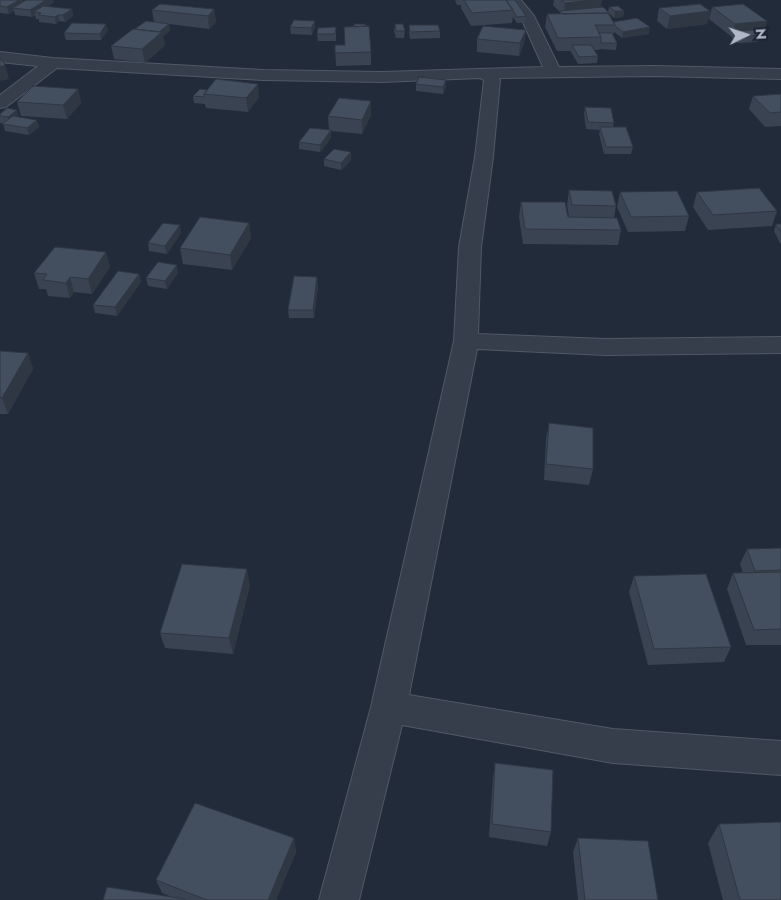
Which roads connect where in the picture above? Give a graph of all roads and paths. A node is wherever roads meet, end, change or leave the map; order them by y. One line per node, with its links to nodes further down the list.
1 (514, 0): 4 (street)
2 (0, 57): 3 (street)
3 (53, 64): 5 (street); 7 (street)
4 (552, 71): 5 (street); 6 (street)
5 (481, 73): 8 (street)
6 (781, 74)
7 (0, 103)
8 (466, 341): 9 (street); 10 (street)
9 (781, 345)
10 (389, 707): 11 (street); 12 (street)
11 (781, 758)
12 (339, 900)

